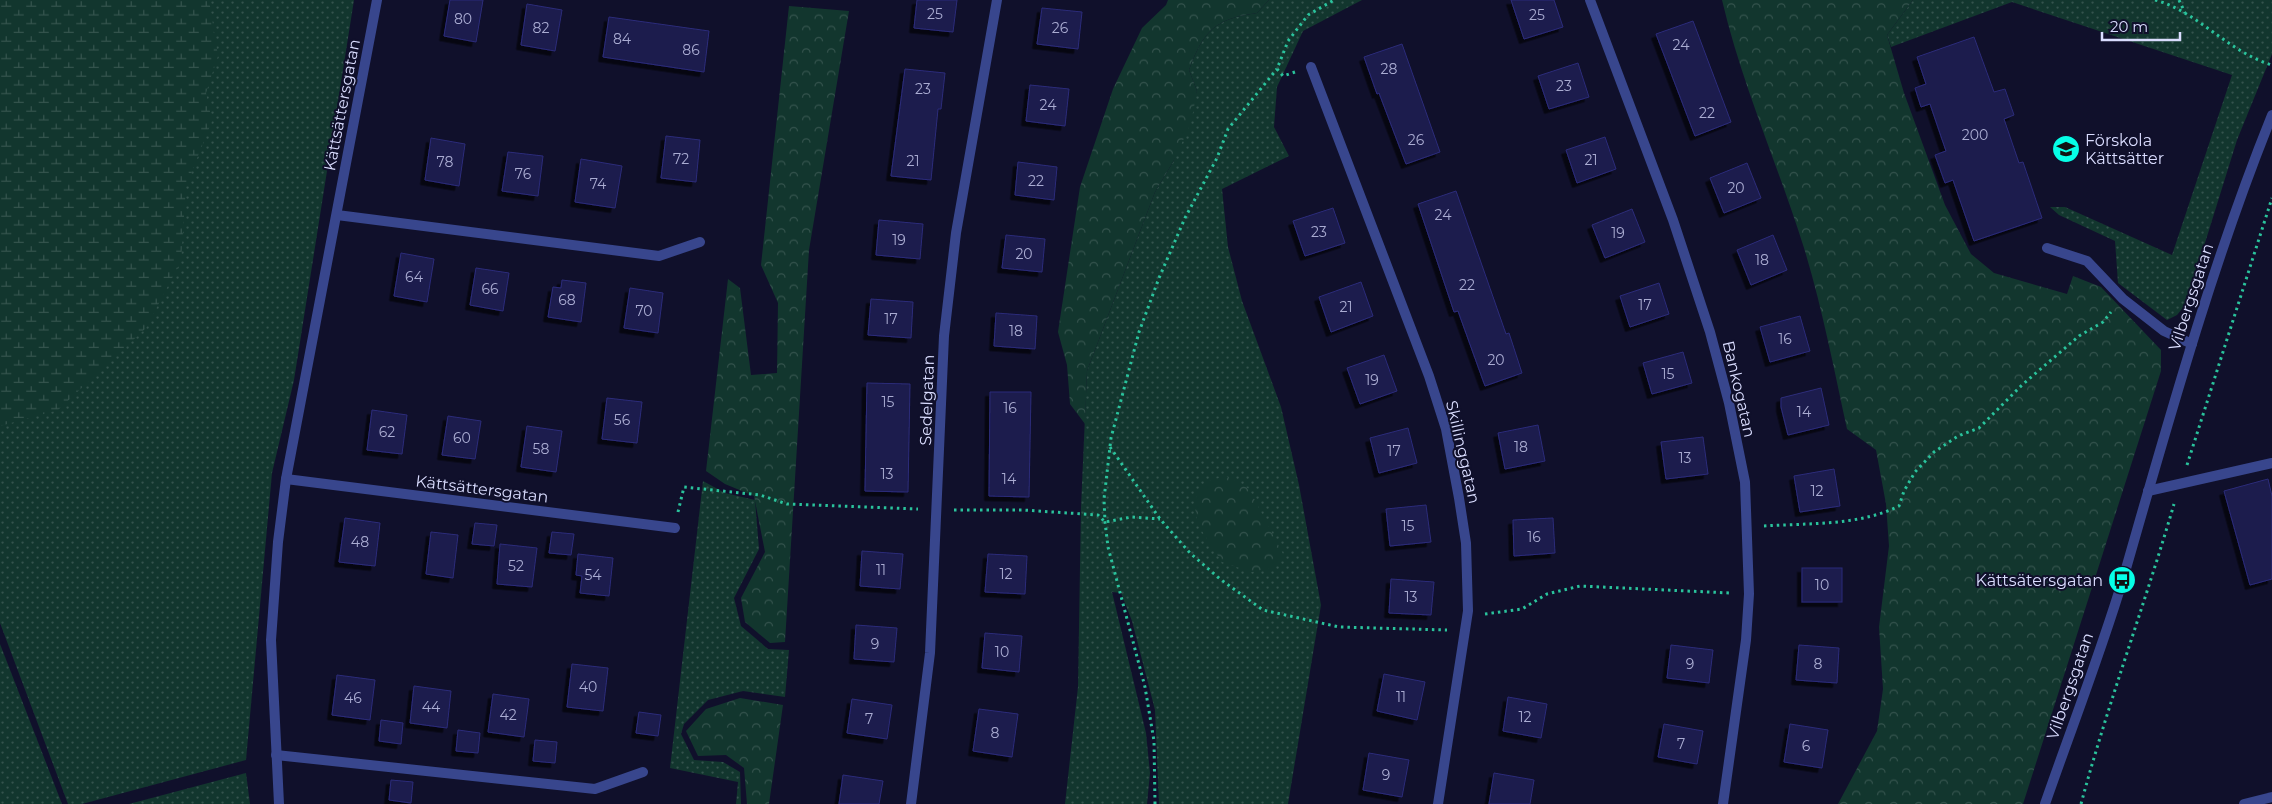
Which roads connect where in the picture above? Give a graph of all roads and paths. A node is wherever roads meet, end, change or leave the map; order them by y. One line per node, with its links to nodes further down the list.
1 (377, 0): 12 (street, Kättsättersgatan)
2 (998, 0): 21 (street, Sedelgatan)
3 (1334, 0): 10 (path)
4 (1590, 0): 25 (street, Bankogatan)
5 (2155, 0): 7 (path)
6 (2178, 0): 7 (path)
7 (2185, 14): 8 (path)
8 (2272, 65)
9 (1311, 67): 10 (path); 27 (street, Skillinggatan)
10 (1277, 69): 17 (path)
11 (2272, 115): 16 (street, Vilbergsgatan)
12 (337, 215): 13 (street); 19 (street, Kättsättersgatan)
13 (700, 242)
14 (2047, 248): 15 (street)
15 (2123, 299): 16 (street); 25 (path)
16 (2192, 344): 20 (street, Vilbergsgatan)
17 (1110, 447): 22 (path); 23 (path)
18 (2272, 463): 20 (street)
19 (286, 479): 24 (street, Kättsättersgatan); 29 (street, Kättsättersgatan)
20 (2148, 491): 37 (street, Vilbergsgatan)
21 (937, 510): 23 (path); 24 (path); 33 (street, Sedelgatan)
22 (1160, 519): 23 (path); 28 (path)
23 (1104, 522): 34 (path)
24 (675, 528)
25 (1748, 528): 26 (street, Bankogatan)
26 (1749, 594): 27 (path); 36 (street, Bankogatan)
27 (1468, 611): 35 (street, Skillinggatan)
28 (1426, 630)
29 (276, 755): 30 (street); 32 (street, Kättsättersgatan)
30 (643, 772)
31 (2272, 797): 38 (street)
32 (279, 804)
33 (911, 804)
34 (1155, 804)
35 (1438, 804)
36 (1723, 804)
37 (2046, 804)
38 (2244, 804)

